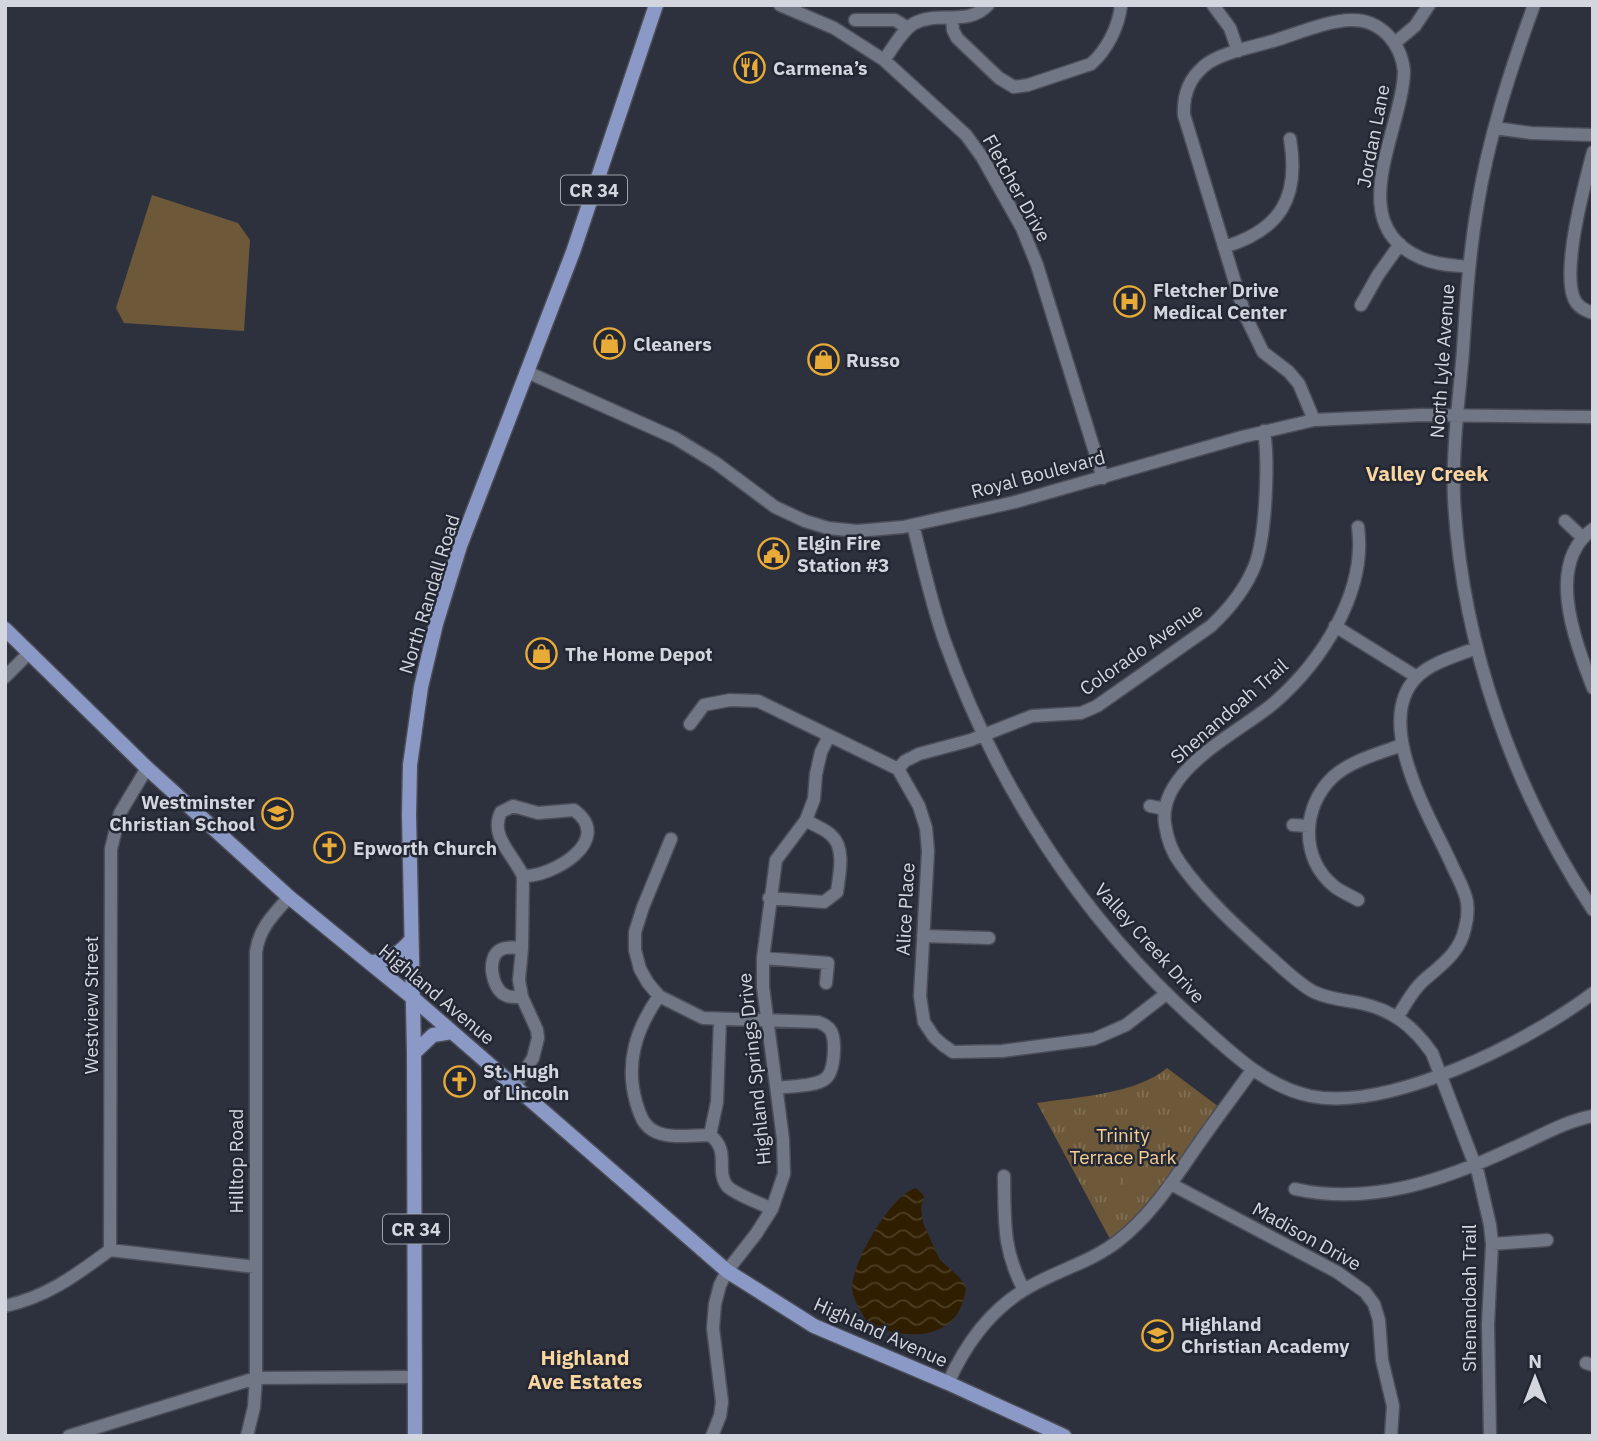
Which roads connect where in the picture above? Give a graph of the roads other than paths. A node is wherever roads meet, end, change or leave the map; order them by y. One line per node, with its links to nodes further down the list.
1 (656, 5): 23 (main road, North Randall Road / CR 34)
2 (780, 5): 13 (street, Fletcher Drive)
3 (988, 5): 8 (street)
4 (1121, 5): 8 (street)
5 (1213, 5): 12 (street)
6 (1429, 5): 11 (street)
7 (1534, 5): 14 (street, North Lyle Avenue)
8 (952, 18): 10 (street)
9 (855, 20): 10 (street)
10 (908, 28): 13 (street)
11 (1396, 42): 12 (street); 18 (street, Jordan Lane)
12 (1238, 51): 19 (street)
13 (884, 60): 28 (street, Fletcher Drive)
14 (1495, 128): 15 (street); 20 (street, North Lyle Avenue)
15 (1593, 135)
16 (1290, 139): 19 (street)
17 (1593, 152): 22 (street)
18 (1400, 244): 20 (street); 21 (street)
19 (1224, 247): 26 (street)
20 (1469, 267): 24 (street, North Lyle Avenue)
21 (1361, 305)
22 (1593, 313)
23 (527, 372): 30 (street, Royal Boulevard); 59 (main road, North Randall Road / CR 34)
24 (1456, 415): 25 (street, Royal Boulevard); 26 (street, Royal Boulevard); 35 (street, North Lyle Avenue)
25 (1593, 417)
26 (1314, 420): 27 (street, Royal Boulevard)
27 (1264, 431): 28 (street, Royal Boulevard); 41 (street, Colorado Avenue)
28 (1103, 478): 30 (street, Royal Boulevard)
29 (1566, 521): 32 (street)
30 (913, 525): 41 (street, Valley Creek Drive)
31 (1358, 527): 33 (street, Shenandoah Trail)
32 (1588, 533): 39 (street)
33 (1335, 626): 38 (street); 47 (street, Shenandoah Trail)
34 (5, 629): 36 (main road, Highland Avenue)
35 (1476, 648): 38 (street); 56 (street, North Lyle Avenue)
36 (30, 652): 37 (street); 44 (main road, Highland Avenue)
37 (5, 677)
38 (1417, 677): 43 (street)
39 (1593, 688)
40 (690, 724): 42 (street)
41 (984, 734): 45 (street, Colorado Avenue); 65 (street, Valley Creek Drive)
42 (829, 736): 45 (street); 48 (street, Highland Springs Drive)
43 (1402, 745): 50 (street); 69 (street)
44 (147, 768): 53 (main road, Highland Avenue); 87 (street, Westview Street)
45 (898, 769): 57 (street, Alice Place)
46 (1150, 806): 47 (street)
47 (1165, 809): 69 (street, Shenandoah Trail)
48 (806, 820): 54 (street, Highland Springs Drive); 54 (street)
49 (1293, 825): 50 (street)
50 (1308, 826): 55 (street)
51 (671, 839): 67 (street)
52 (523, 876): 52 (street); 60 (street)
53 (289, 897): 62 (main road, Highland Avenue); 88 (street, Hilltop Road)
54 (769, 898): 61 (street, Highland Springs Drive)
55 (1359, 900)
56 (1593, 910)
57 (923, 936): 58 (street); 65 (street, Alice Place)
58 (989, 938)
59 (411, 940): 62 (main road); 68 (main road, North Randall Road / CR 34)
60 (522, 948): 66 (street); 66 (street)
61 (763, 958): 63 (street); 71 (street, Highland Springs Drive)
62 (369, 962): 68 (main road, Highland Avenue)
63 (826, 983)
64 (1593, 993): 75 (street, Valley Creek Drive)
65 (1166, 994): 74 (street, Valley Creek Drive)
66 (522, 996): 76 (street)
67 (659, 996): 70 (street); 79 (street)
68 (413, 998): 72 (main road, Highland Avenue); 73 (main road, North Randall Road / CR 34)
69 (1398, 1016): 75 (street, Shenandoah Trail)
70 (720, 1020): 71 (street); 79 (street)
71 (768, 1021): 77 (street, Highland Springs Drive); 77 (street)
72 (453, 1032): 73 (main road); 76 (main road, Highland Avenue)
73 (414, 1054): 92 (main road, North Randall Road / CR 34)
74 (1252, 1070): 75 (street, Valley Creek Drive); 82 (street)
75 (1441, 1075): 80 (street, Shenandoah Trail)
76 (514, 1086): 89 (main road, Highland Avenue)
77 (777, 1088): 84 (street, Highland Springs Drive)
78 (1593, 1116): 80 (street)
79 (710, 1135): 84 (street)
80 (1475, 1165): 83 (street); 86 (street, Shenandoah Trail)
81 (1004, 1176): 90 (street)
82 (1171, 1184): 90 (street); 100 (street, Madison Drive)
83 (1295, 1189)
84 (772, 1209): 89 (street, Highland Springs Drive)
85 (1547, 1240): 86 (street)
86 (1492, 1244): 101 (street, Shenandoah Trail)
87 (110, 1250): 88 (street); 91 (street)
88 (255, 1267): 93 (street, Hilltop Road)
89 (727, 1271): 94 (main road, Highland Avenue); 98 (street, Highland Springs Drive)
90 (1024, 1290): 94 (street)
91 (5, 1306)
92 (415, 1377): 93 (street); 95 (main road, North Randall Road / CR 34)
93 (256, 1378): 96 (street); 97 (street, Hilltop Road)
94 (948, 1383): 99 (main road, Highland Avenue)
95 (420, 1435)
96 (69, 1436)
97 (247, 1436)
98 (712, 1436)
99 (1064, 1436)
100 (1391, 1436)
101 (1490, 1436)

